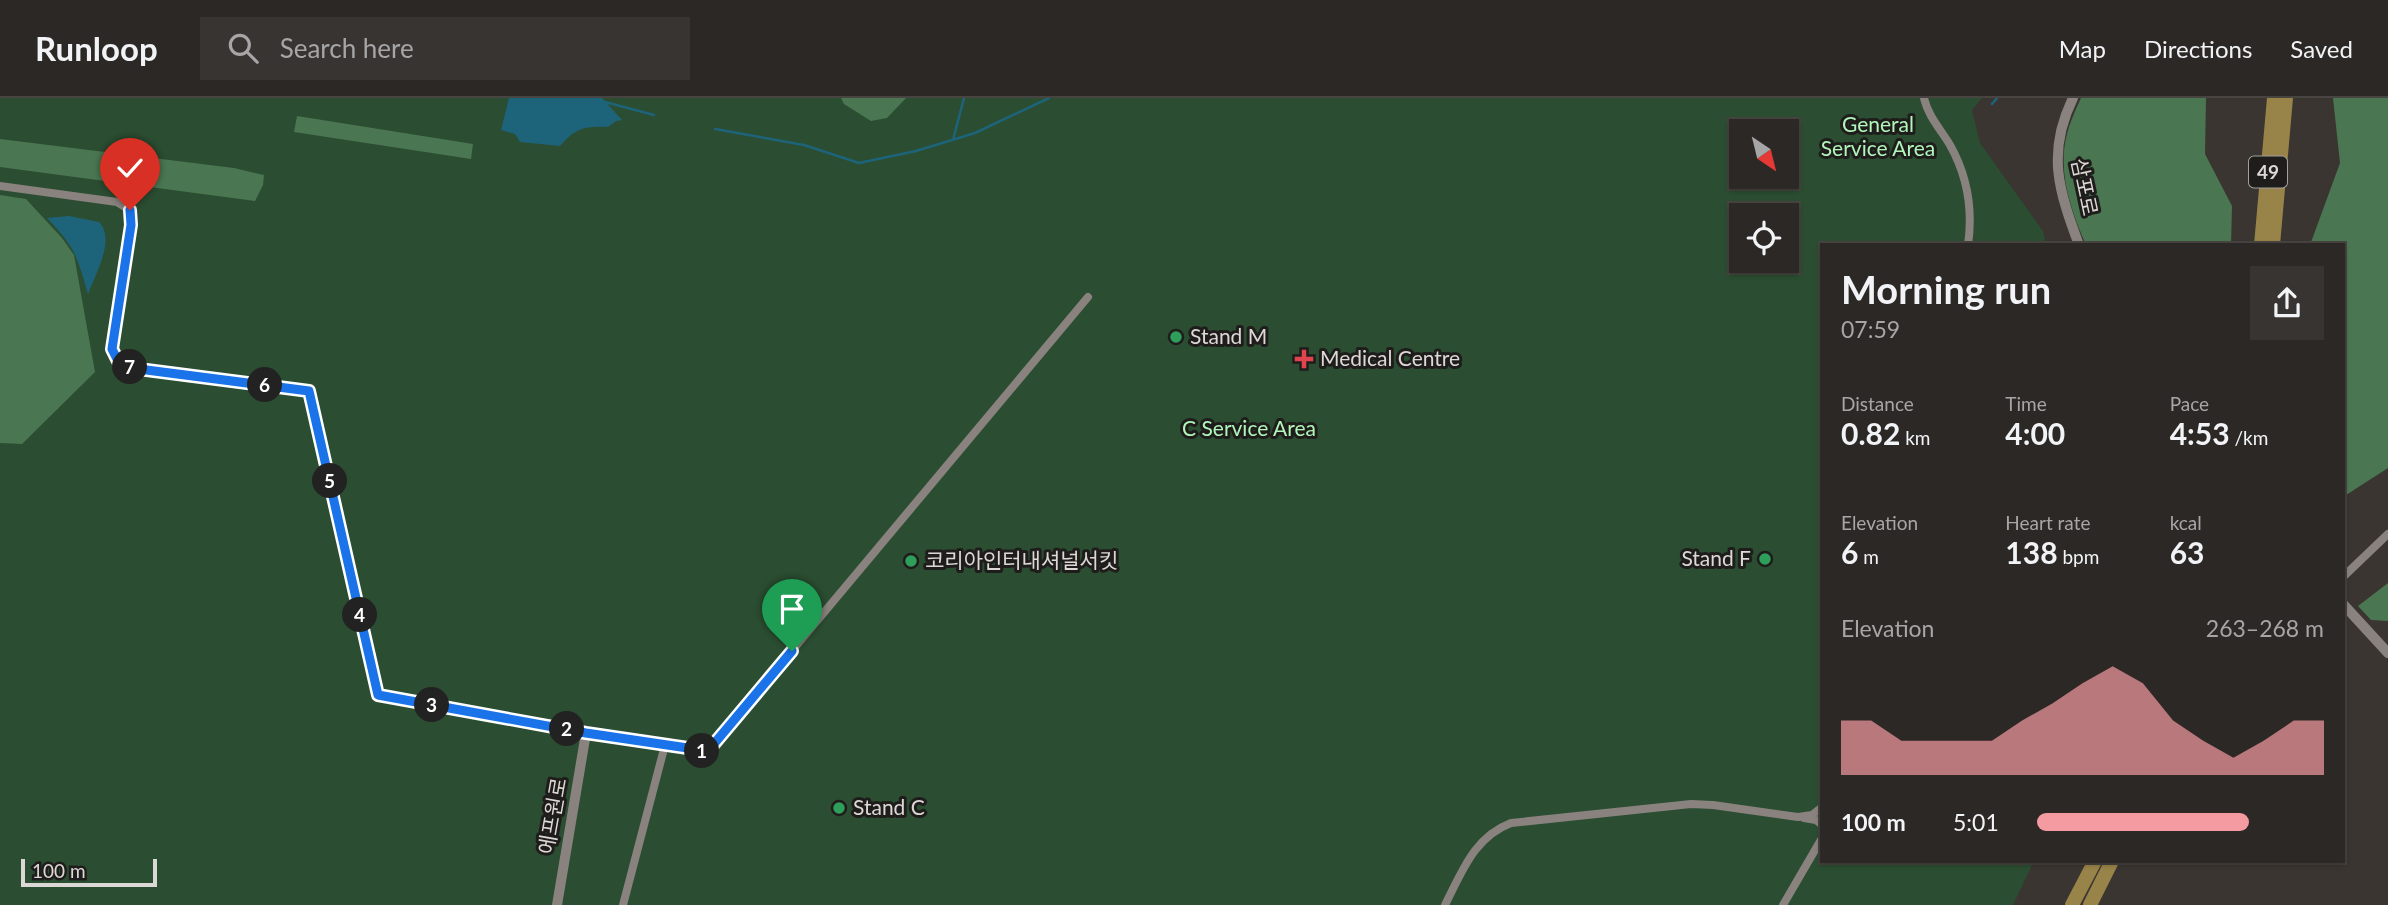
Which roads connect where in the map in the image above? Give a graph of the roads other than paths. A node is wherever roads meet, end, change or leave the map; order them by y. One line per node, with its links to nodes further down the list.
1 (1924, 98): 6 (street)
2 (2073, 98): 7 (street, 삼포로)
3 (2274, 98): 8 (highway, 49)
4 (2286, 98): 9 (highway, 49)
5 (0, 186): 15 (street)
6 (1968, 243)
7 (2078, 243)
8 (2261, 243)
9 (2273, 243)
10 (1088, 297): 16 (street)
11 (2388, 534): 12 (street)
12 (2345, 575)
13 (2345, 606): 14 (street)
14 (2388, 653)
15 (586, 733): 16 (street); 23 (street, 에프원로)
16 (665, 745): 24 (street)
17 (1820, 809): 18 (street)
18 (1798, 817): 19 (street); 25 (street)
19 (1820, 823)
20 (1820, 841): 26 (street)
21 (2094, 863): 27 (highway)
22 (2111, 863): 28 (highway)
23 (557, 905)
24 (623, 905)
25 (1445, 905)
26 (1783, 905)
27 (2072, 905)
28 (2090, 905)

